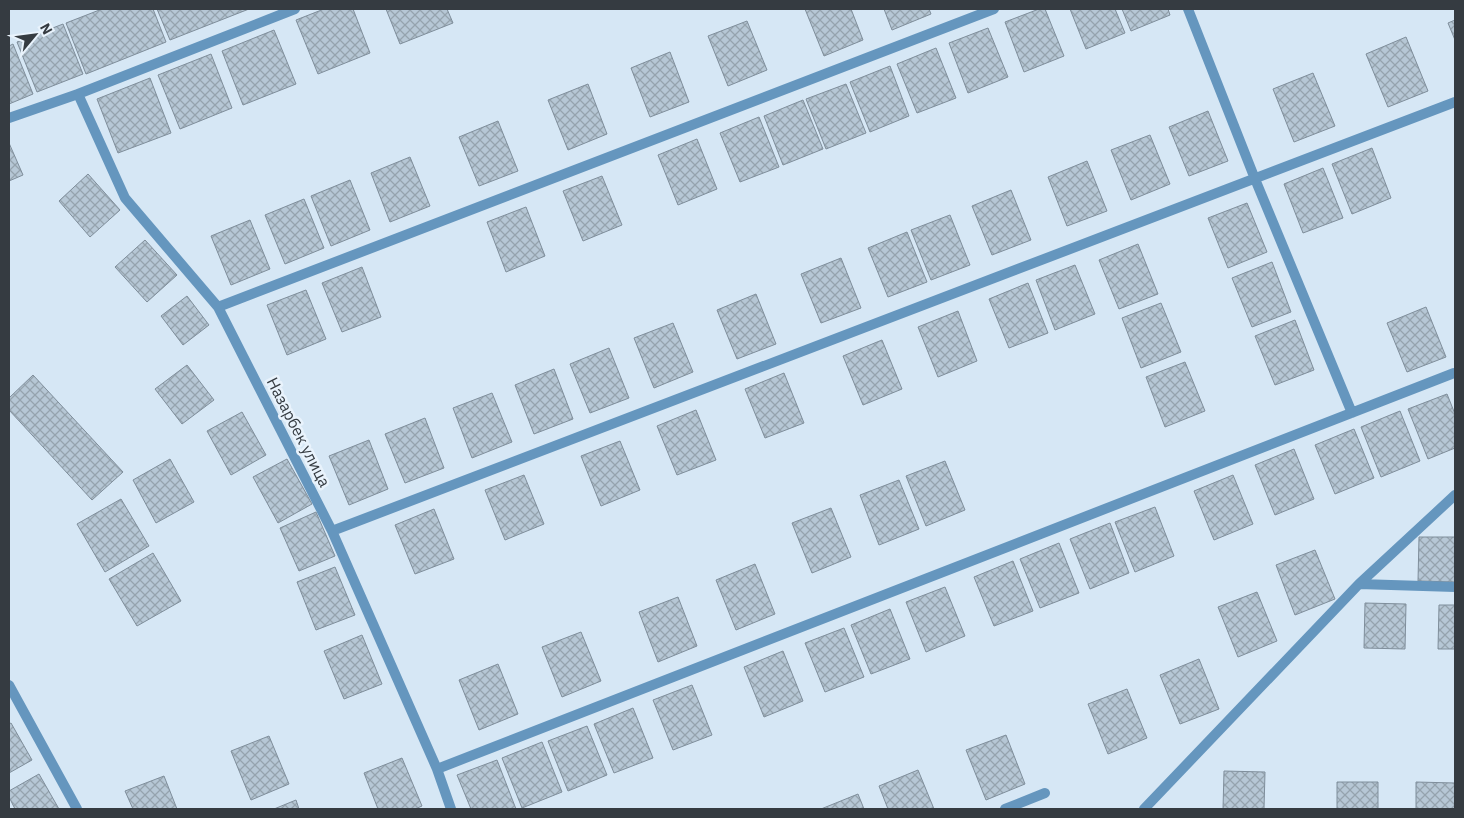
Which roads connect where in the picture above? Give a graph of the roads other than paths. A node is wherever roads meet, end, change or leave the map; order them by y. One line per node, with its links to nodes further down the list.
1 (295, 9): 4 (street)
2 (994, 9): 8 (street)
3 (1188, 9): 7 (street)
4 (78, 94): 6 (street); 8 (street, Назарбек улица)
5 (1455, 102): 7 (street)
6 (9, 118)
7 (1255, 179): 10 (street); 12 (street)
8 (218, 307): 12 (street, Назарбек улица)
9 (1454, 374): 10 (street)
10 (1352, 413): 16 (street)
11 (1455, 495): 13 (street)
12 (332, 531): 16 (street, Назарбек улица)
13 (1359, 584): 14 (street); 21 (street)
14 (1455, 587)
15 (9, 685): 18 (street)
16 (437, 769): 19 (street, Назарбек улица)
17 (1045, 793): 20 (street)
18 (77, 809)
19 (451, 809)
20 (1005, 809)
21 (1144, 809)

